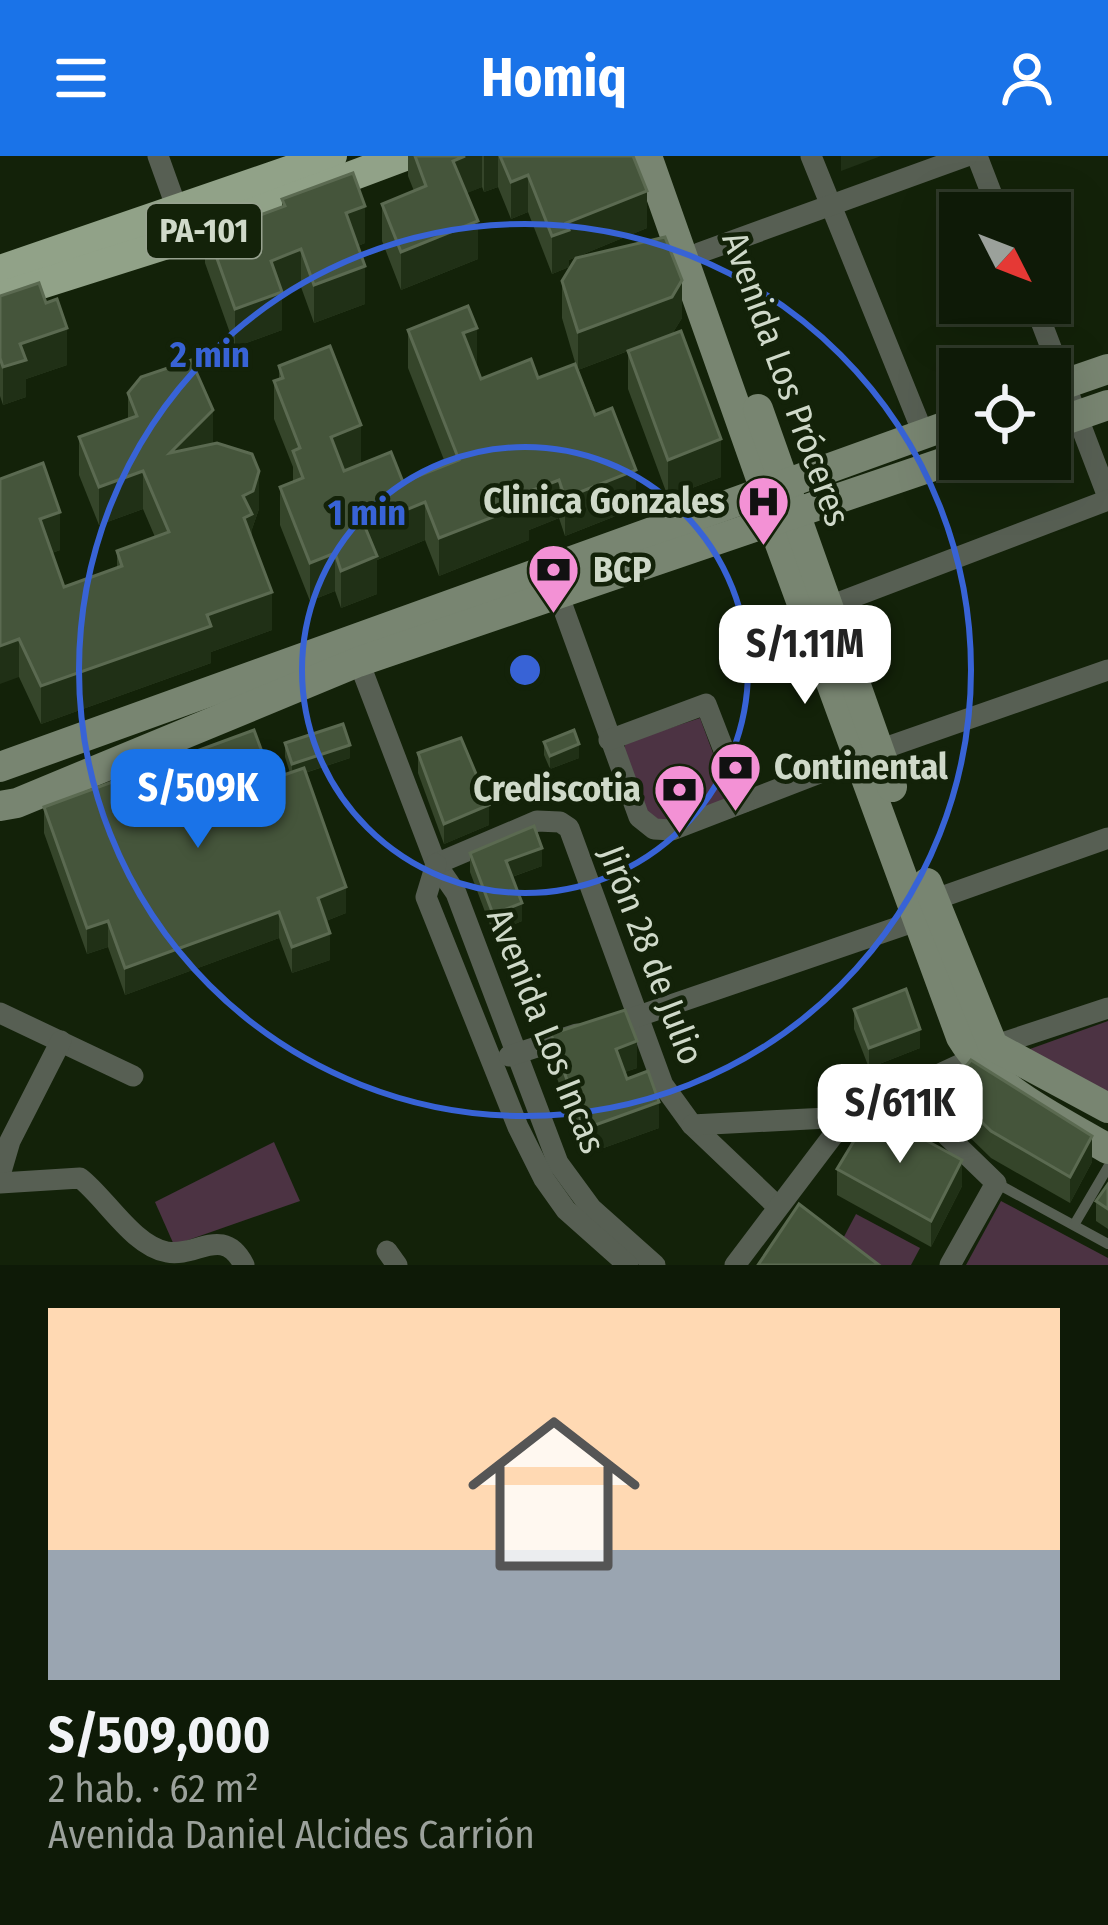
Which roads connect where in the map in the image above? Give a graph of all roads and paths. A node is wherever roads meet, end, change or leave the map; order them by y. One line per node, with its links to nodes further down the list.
1 (158, 156): 11 (street)
2 (332, 156): 11 (main road, PA-101)
3 (647, 156): 24 (street, Avenida Los Próceres)
4 (665, 156): 13 (street, Avenida Los Próceres)
5 (811, 156): 10 (street)
6 (967, 156): 10 (street)
7 (976, 156): 9 (street)
8 (398, 157): 12 (main road, PA-101)
9 (991, 192)
10 (829, 206): 13 (street); 22 (street)
11 (177, 207): 12 (street); 14 (main road, PA-101)
12 (186, 238): 15 (main road, PA-101)
13 (699, 253): 24 (street, Avenida Los Próceres)
14 (0, 269)
15 (0, 297)
16 (1108, 369): 17 (street)
17 (1071, 382)
18 (1108, 405): 19 (street)
19 (1071, 418)
20 (939, 428): 22 (street)
21 (1071, 432): 25 (street)
22 (923, 434): 24 (street)
23 (939, 464): 26 (street)
24 (775, 486): 26 (street, Avenida Los Próceres); 27 (street)
25 (1108, 498): 29 (street)
26 (783, 518): 27 (street); 29 (street, Avenida Los Próceres); 34 (street, Avenida Los Próceres)
27 (642, 549): 28 (street); 30 (street)
28 (557, 591): 30 (street); 33 (street)
29 (827, 607): 34 (street, Avenida Los Próceres)
30 (445, 618): 31 (street)
31 (354, 650): 35 (street); 37 (street); 39 (street, Avenida Los Incas)
32 (1108, 670): 34 (street)
33 (609, 740): 36 (street); 36 (street)
34 (869, 754): 36 (street); 40 (street, Avenida Los Próceres)
35 (0, 767)
36 (744, 802)
37 (0, 806)
38 (1108, 838): 40 (street)
39 (436, 864): 43 (street, Jirón 28 de Julio); 45 (street, Avenida Los Incas); 47 (street, Avenida Los Incas)
40 (926, 910): 43 (street); 46 (street, Avenida Los Próceres)
41 (1108, 1008): 46 (street)
42 (0, 1013): 44 (street)
43 (639, 1016): 45 (street); 52 (street, Jirón 28 de Julio)
44 (61, 1041): 48 (street); 55 (street)
45 (518, 1052): 47 (street); 59 (street, Avenida Los Incas)
46 (984, 1052): 49 (street); 50 (street); 53 (street, Avenida Los Próceres)
47 (492, 1064): 59 (street, Avenida Los Incas)
48 (133, 1076)
49 (904, 1094): 51 (street); 56 (street)
50 (1108, 1108)
51 (847, 1118): 52 (street); 57 (street)
52 (692, 1125): 57 (street, Jirón 28 de Julio)
53 (1108, 1149)
54 (1108, 1167): 58 (lane)
55 (0, 1179): 61 (street)
56 (995, 1183): 58 (lane); 65 (street)
57 (777, 1205): 64 (street)
58 (1074, 1226): 60 (lane)
59 (613, 1240): 62 (street, Avenida Los Incas); 63 (street, Avenida Los Incas)
60 (1108, 1244)
61 (244, 1265)
62 (628, 1265)
63 (655, 1265)
64 (735, 1265)
65 (950, 1265)

